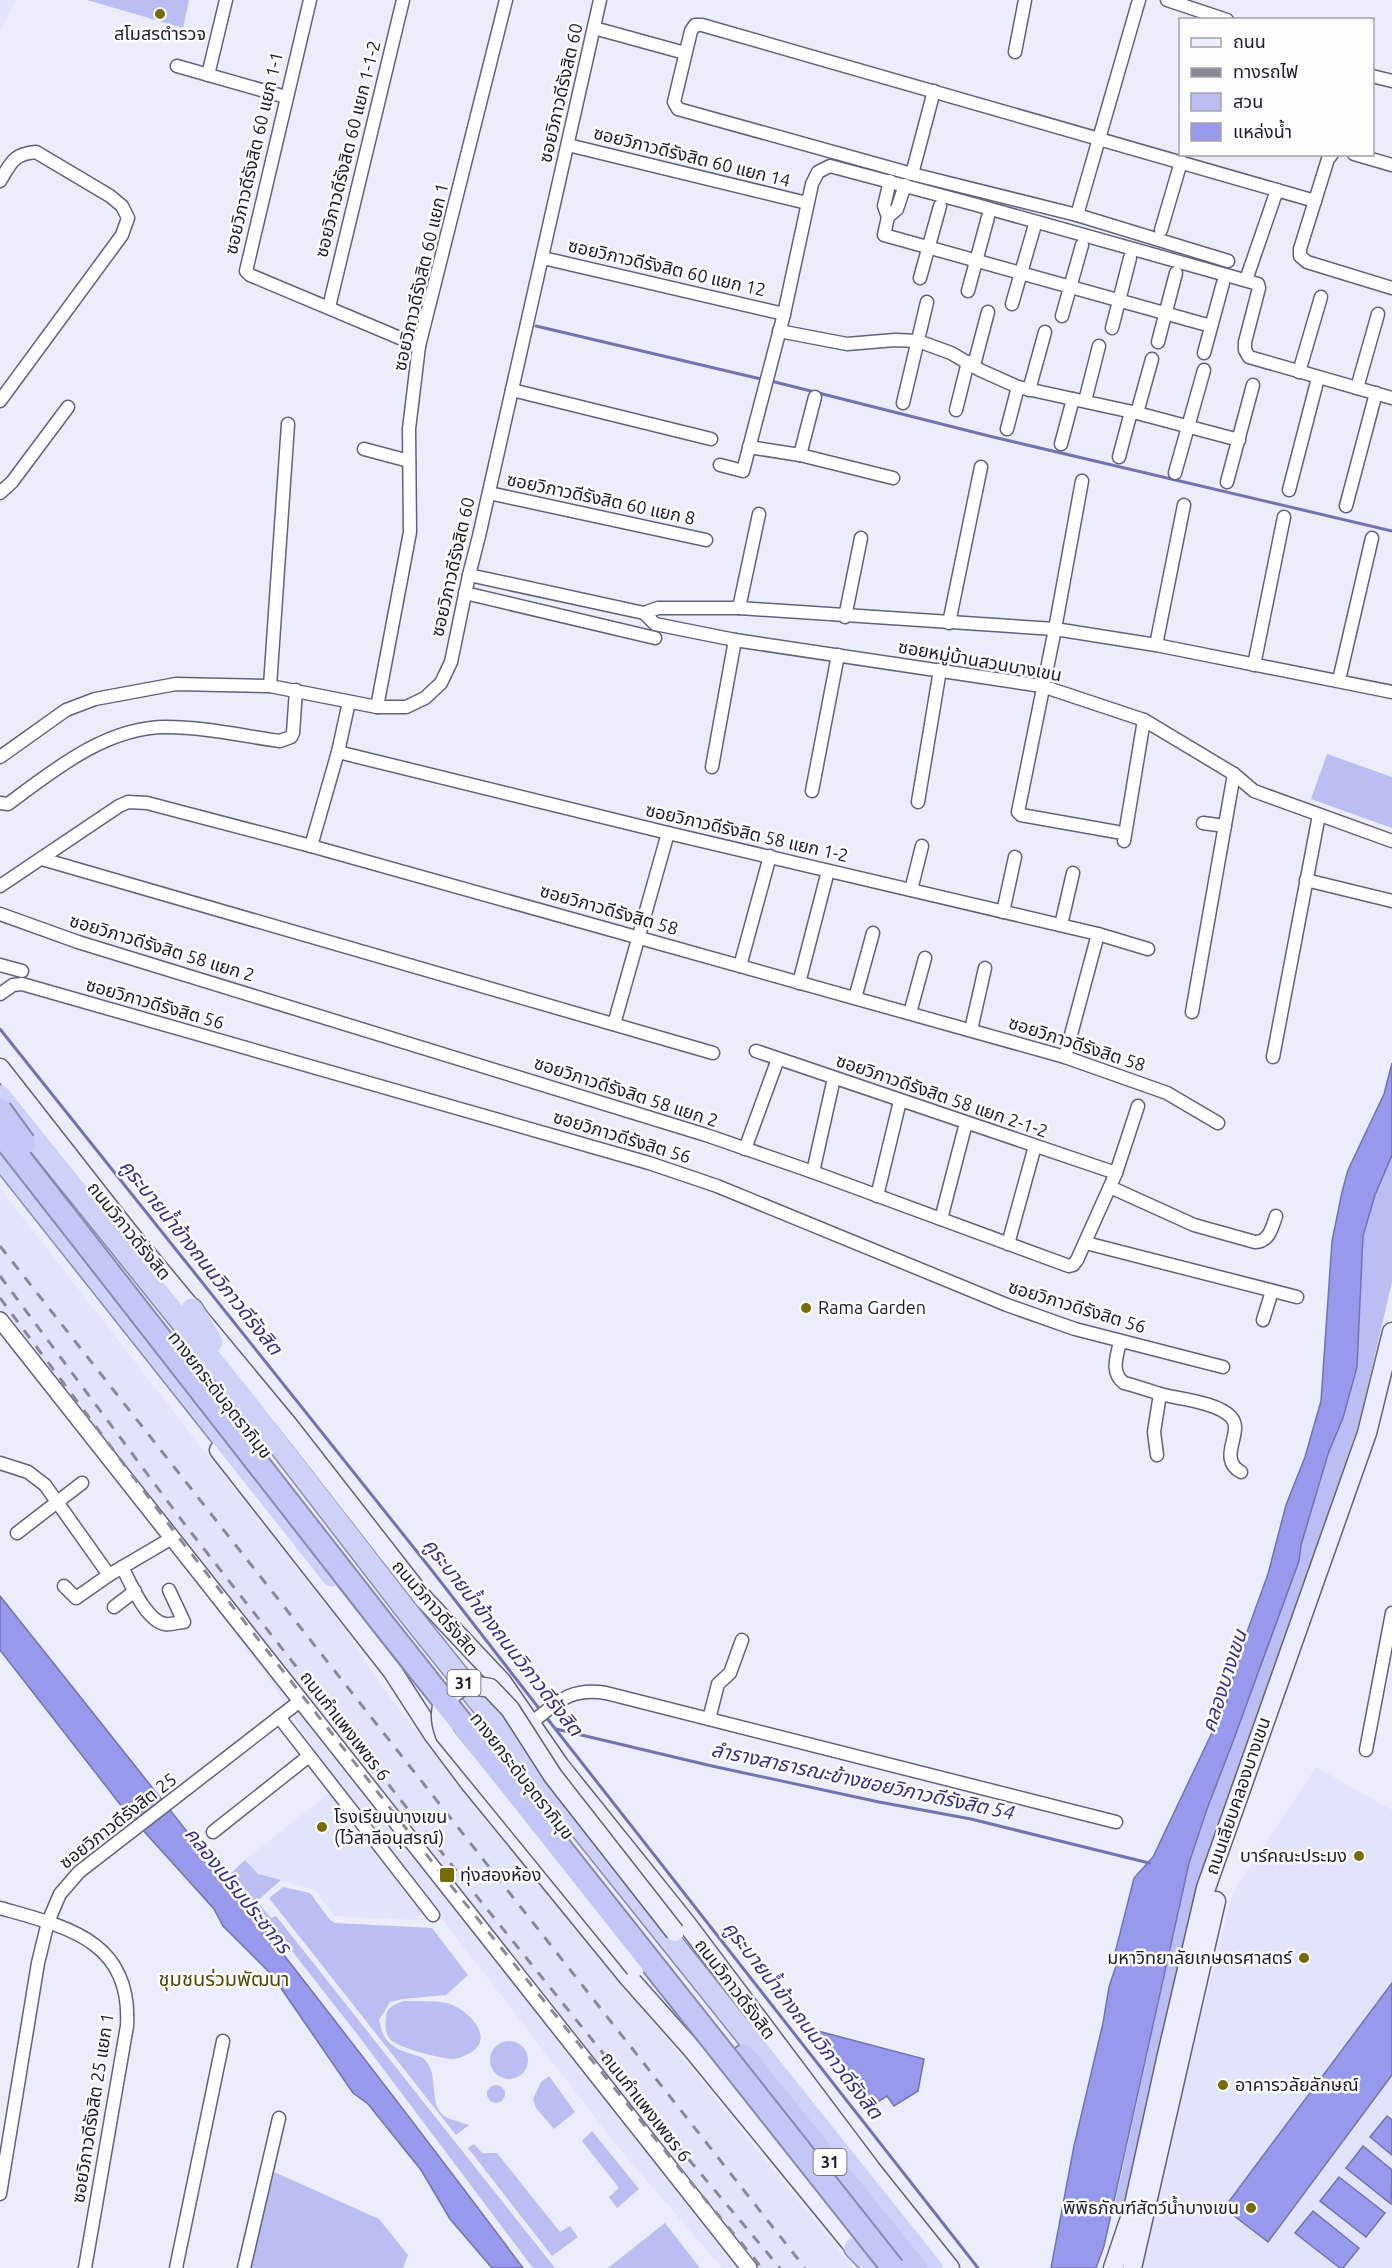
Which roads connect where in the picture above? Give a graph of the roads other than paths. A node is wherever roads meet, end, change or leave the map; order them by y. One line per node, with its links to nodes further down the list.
1 (226, 0): 14 (street)
2 (310, 0): 18 (street, ซอยวิภาวดีรังสิต 60 แยก 1-1)
3 (403, 0): 56 (street, ซอยวิภาวดีรังสิต 60 แยก 1-1-2)
4 (506, 0): 68 (street, ซอยวิภาวดีรังสิต 60 แยก 1)
5 (600, 0): 10 (street, ซอยวิภาวดีรังสิต 60)
6 (1025, 0): 11 (street)
7 (1139, 0): 19 (street)
8 (1167, 0): 9 (street)
9 (1221, 18)
10 (594, 28): 12 (street); 20 (street, ซอยวิภาวดีรังสิต 60)
11 (1015, 52)
12 (685, 53): 17 (street); 25 (street)
13 (177, 66): 14 (street)
14 (208, 75): 18 (street)
15 (1374, 76): 16 (street)
16 (1392, 81)
17 (934, 91): 19 (street); 25 (street)
18 (285, 97): 56 (street, ซอยวิภาวดีรังสิต 60 แยก 1-1)
19 (1098, 138): 23 (street); 33 (street)
20 (568, 145): 31 (street, ซอยวิภาวดีรังสิต 60 แยก 14); 40 (street, ซอยวิภาวดีรังสิต 60)
21 (1330, 156): 30 (street)
22 (1361, 156): 24 (street)
23 (1187, 160): 29 (street); 37 (street)
24 (1392, 165)
25 (912, 174): 33 (street)
26 (0, 181): 84 (street)
27 (890, 181): 28 (street); 31 (street); 35 (street)
28 (905, 185): 35 (street); 47 (street)
29 (1277, 190): 30 (street); 47 (street)
30 (1315, 201): 50 (street)
31 (807, 203): 58 (street)
32 (940, 206): 39 (street)
33 (1077, 215): 43 (street)
34 (988, 217): 42 (street)
35 (888, 218): 39 (street)
36 (1034, 228): 44 (street)
37 (1161, 230)
38 (1082, 245): 49 (street)
39 (928, 247): 42 (street); 46 (street)
40 (543, 258): 58 (street, ซอยวิภาวดีรังสิต 60 แยก 12); 79 (street, ซอยวิภาวดีรังสิต 60)
41 (1130, 258): 53 (street)
42 (977, 260): 44 (street); 51 (street)
43 (1228, 261)
44 (1021, 273): 49 (street); 55 (street)
45 (1176, 273): 59 (street)
46 (920, 278)
47 (1246, 280): 74 (street)
48 (1223, 283): 62 (street)
49 (1070, 287): 53 (street); 61 (street)
50 (1392, 288)
51 (968, 291)
52 (1321, 297): 74 (street)
53 (1119, 301): 59 (street); 63 (street)
54 (927, 302): 66 (street)
55 (1012, 304)
56 (329, 307): 68 (street, ซอยวิภาวดีรังสิต 60 แยก 1-1)
57 (988, 312): 72 (street)
58 (784, 314): 64 (street)
59 (1166, 314): 62 (street); 67 (street)
60 (1378, 314): 78 (street)
61 (1062, 316)
62 (1211, 326): 70 (street)
63 (1112, 328)
64 (779, 331): 66 (street); 95 (street)
65 (1045, 332): 77 (street)
66 (918, 341): 72 (street); 85 (street)
67 (1158, 342)
68 (419, 346): 99 (street, ซอยวิภาวดีรังสิต 60 แยก 1)
69 (1100, 346): 83 (street)
70 (1204, 353)
71 (1152, 358): 88 (street)
72 (971, 364): 77 (street); 87 (street)
73 (1204, 370): 90 (street)
74 (1299, 372): 75 (street)
75 (1318, 378): 78 (street); 106 (street)
76 (1253, 385): 93 (street)
77 (1023, 388): 83 (street); 91 (street)
78 (1357, 388): 80 (street)
79 (512, 390): 92 (street); 108 (street, ซอยวิภาวดีรังสิต 60)
80 (1376, 393): 82 (street); 110 (street)
81 (815, 397): 97 (street)
82 (1392, 398)
83 (1079, 400): 88 (street); 94 (street)
84 (0, 401)
85 (903, 404)
86 (68, 407): 107 (street)
87 (956, 410)
88 (1134, 413): 90 (street); 98 (street)
89 (288, 424): 130 (street)
90 (1187, 427): 93 (street); 102 (street)
91 (1007, 429)
92 (711, 439)
93 (1239, 440): 105 (street)
94 (1061, 444)
95 (749, 447): 97 (street); 100 (street)
96 (364, 449): 99 (street)
97 (800, 455): 103 (street)
98 (1119, 457)
99 (409, 461): 135 (street, ซอยวิภาวดีรังสิต 60 แยก 1)
100 (720, 465)
101 (981, 467): 121 (street)
102 (1175, 473)
103 (893, 478)
104 (1082, 482): 122 (street)
105 (1227, 482)
106 (1289, 490)
107 (0, 493)
108 (489, 493): 115 (street, ซอยวิภาวดีรังสิต 60 แยก 8); 116 (street, ซอยวิภาวดีรังสิต 60)
109 (1184, 505): 125 (street)
110 (1346, 506)
111 (759, 514): 118 (street)
112 (1284, 517): 127 (street)
113 (861, 538): 120 (street)
114 (1372, 538): 129 (street)
115 (706, 540)
116 (468, 575): 117 (street, ซอยวิภาวดีรังสิต 60); 119 (street, ซอยหมู่บ้านสวนบางเขน)
117 (465, 593): 123 (street); 135 (street, ซอยวิภาวดีรังสิต 60)
118 (739, 608): 119 (street, ซอยหมู่บ้านสวนบางเขน); 120 (street, ซอยหมู่บ้านสวนบางเขน)
119 (644, 613): 124 (street, ซอยหมู่บ้านสวนบางเขน)
120 (845, 617): 121 (street, ซอยหมู่บ้านสวนบางเขน)
121 (949, 623): 122 (street, ซอยหมู่บ้านสวนบางเขน)
122 (1055, 629): 125 (street, ซอยหมู่บ้านสวนบางเขน); 131 (street)
123 (655, 638)
124 (735, 640): 126 (street, ซอยหมู่บ้านสวนบางเขน); 139 (street)
125 (1156, 645): 127 (street, ซอยหมู่บ้านสวนบางเขน)
126 (838, 655): 128 (street, ซอยหมู่บ้านสวนบางเขน); 141 (street)
127 (1254, 664): 129 (street, ซอยหมู่บ้านสวนบางเขน)
128 (940, 670): 131 (street, ซอยหมู่บ้านสวนบางเขน); 142 (street)
129 (1339, 680): 133 (street, ซอยหมู่บ้านสวนบางเขน)
130 (270, 686): 132 (street, ซอยวิภาวดีรังสิต 60); 138 (street, ซอยวิภาวดีรังสิต 60)
131 (1042, 686): 136 (street, ซอยหมู่บ้านสวนบางเขน); 136 (street)
132 (296, 690): 134 (street, ซอยวิภาวดีรังสิต 60); 143 (street)
133 (1392, 692)
134 (349, 702): 135 (street, ซอยวิภาวดีรังสิต 60); 137 (street)
135 (376, 707)
136 (1144, 720): 140 (street, ซอยหมู่บ้านสวนบางเขน)
137 (338, 752): 147 (street, ซอยวิภาวดีรังสิต 58 แยก 1-2); 149 (street)
138 (0, 757)
139 (712, 767)
140 (1234, 774): 144 (street, ซอยหมู่บ้านสวนบางเขน); 146 (street)
141 (812, 792)
142 (918, 802)
143 (0, 803)
144 (1319, 815): 148 (street, ซอยหมู่บ้านสวนบางเขน); 156 (street)
145 (1203, 823): 146 (street)
146 (1225, 826): 175 (street)
147 (668, 833): 151 (street, ซอยวิภาวดีรังสิต 58 แยก 1-2); 165 (street)
148 (1392, 841)
149 (311, 846): 153 (street, ซอยวิภาวดีรังสิต 58); 165 (street, ซอยวิภาวดีรังสิต 58)
150 (922, 846): 158 (street)
151 (770, 856): 154 (street, ซอยวิภาวดีรังสิต 58 แยก 1-2); 169 (street)
152 (1015, 857): 160 (street)
153 (42, 859): 157 (street, ซอยวิภาวดีรังสิต 58); 177 (street)
154 (828, 871): 158 (street, ซอยวิภาวดีรังสิต 58 แยก 1-2); 172 (street)
155 (1073, 873): 162 (street)
156 (1306, 880): 159 (street); 182 (street)
157 (0, 886)
158 (911, 890): 160 (street, ซอยวิภาวดีรังสิต 58 แยก 1-2)
159 (1392, 901)
160 (1003, 912): 162 (street, ซอยวิภาวดีรังสิต 58 แยก 1-2)
161 (0, 914): 194 (street, ซอยวิภาวดีรังสิต 58 แยก 2)
162 (1061, 925): 164 (street, ซอยวิภาวดีรังสิต 58 แยก 1-2)
163 (873, 933): 174 (street)
164 (1098, 934): 166 (street, ซอยวิภาวดีรังสิต 58 แยก 1-2); 181 (street)
165 (638, 937): 169 (street, ซอยวิภาวดีรังสิต 58); 177 (street)
166 (1148, 949)
167 (926, 958): 176 (street)
168 (0, 965): 171 (street)
169 (740, 966): 172 (street, ซอยวิภาวดีรังสิต 58)
170 (986, 968): 178 (street)
171 (22, 971)
172 (799, 983): 174 (street, ซอยวิภาวดีรังสิต 58)
173 (0, 994): 211 (street, ซอยวิภาวดีรังสิต 56)
174 (855, 998): 176 (street, ซอยวิภาวดีรังสิต 58)
175 (1192, 1012)
176 (909, 1013): 178 (street, ซอยวิภาวดีรังสิต 58)
177 (614, 1024): 180 (street)
178 (971, 1030): 181 (street, ซอยวิภาวดีรังสิต 58)
179 (756, 1051): 183 (street, ซอยวิภาวดีรังสิต 58 แยก 2-1-2)
180 (713, 1053)
181 (1065, 1057): 191 (street, ซอยวิภาวดีรังสิต 58)
182 (1274, 1057)
183 (778, 1059): 185 (street, ซอยวิภาวดีรังสิต 58 แยก 2-1-2); 194 (street)
184 (0, 1068): 207 (main road, ถนนวิภาวดีรังสิต / 31)
185 (834, 1078): 187 (street, ซอยวิภาวดีรังสิต 58 แยก 2-1-2); 196 (street)
186 (0, 1096): 216 (highway, ถนนวิภาวดีรังสิต / 31)
187 (900, 1101): 190 (street, ซอยวิภาวดีรังสิต 58 แยก 2-1-2); 200 (street)
188 (1138, 1106): 198 (street, ซอยวิภาวดีรังสิต 58 แยก 2)
189 (0, 1110): 259 (highway, ทางยกระดับอุตราภิมุข / 31, bridge)
190 (966, 1123): 193 (street, ซอยวิภาวดีรังสิต 58 แยก 2-1-2); 202 (street)
191 (1218, 1123)
192 (0, 1132): 258 (highway, ทางยกระดับอุตราภิมุข / 31, bridge)
193 (1035, 1146): 198 (street, ซอยวิภาวดีรังสิต 58 แยก 2-1-2); 204 (street)
194 (745, 1149): 196 (street, ซอยวิภาวดีรังสิต 58 แยก 2)
195 (0, 1157): 217 (highway, 31)
196 (813, 1172): 200 (street, ซอยวิภาวดีรังสิต 58 แยก 2)
197 (0, 1173): 212 (main road, 31)
198 (1116, 1173): 199 (street, ซอยวิภาวดีรังสิต 58 แยก 2)
199 (1110, 1188): 201 (street); 203 (street, ซอยวิภาวดีรังสิต 58 แยก 2)
200 (877, 1196): 202 (street, ซอยวิภาวดีรังสิต 58 แยก 2)
201 (1276, 1216)
202 (941, 1219): 204 (street, ซอยวิภาวดีรังสิต 58 แยก 2)
203 (1086, 1243): 204 (street, ซอยวิภาวดีรังสิต 58 แยก 2); 205 (street)
204 (1008, 1244)
205 (1272, 1291): 206 (street); 209 (street)
206 (1297, 1297)
207 (192, 1309): 216 (highway); 234 (main road, ถนนวิภาวดีรังสิต / 31)
208 (0, 1320): 224 (street, ถนนกำแพงเพชร 6)
209 (1263, 1320)
210 (1392, 1332): 263 (main road, ถนนเลียบคลองบางเขน)
211 (1120, 1341): 213 (street, ซอยวิภาวดีรังสิต 56); 215 (street)
212 (147, 1358): 217 (highway); 246 (main road, 31)
213 (1223, 1367)
214 (1392, 1384): 264 (main road, ถนนเลียบคลองบางเขน)
215 (1160, 1394): 218 (street); 220 (street)
216 (245, 1401): 260 (highway, ถนนวิภาวดีรังสิต / 31)
217 (212, 1426): 257 (highway, 31)
218 (1157, 1455)
219 (0, 1463): 222 (street)
220 (1241, 1472)
221 (82, 1483): 222 (street)
222 (57, 1502): 223 (street); 226 (street)
223 (17, 1533)
224 (172, 1538): 225 (street); 233 (street, ถนนกำแพงเพชร 6)
225 (122, 1567): 226 (street); 229 (street)
226 (109, 1575): 227 (street)
227 (64, 1586)
228 (169, 1590): 229 (street)
229 (135, 1591): 230 (street)
230 (114, 1607)
231 (1392, 1613): 237 (street)
232 (742, 1640): 236 (street)
233 (300, 1701): 235 (street, ซอยวิภาวดีรังสิต 25); 255 (street, ถนนกำแพงเพชร 6)
234 (539, 1716): 236 (street); 244 (main road, ถนนวิภาวดีรังสิต / 31)
235 (279, 1717): 238 (street); 243 (street, ซอยวิภาวดีรังสิต 25)
236 (709, 1719): 239 (street)
237 (1366, 1750)
238 (309, 1756): 240 (street); 242 (street)
239 (1116, 1822)
240 (213, 1832)
241 (0, 1908): 243 (street, ซอยวิภาวดีรังสิต 25 แยก 1)
242 (433, 1915)
243 (48, 1922): 249 (street, ซอยวิภาวดีรังสิต 25); 252 (street, ซอยวิภาวดีรังสิต 25 แยก 1)
244 (748, 2008): 246 (main road, bridge); 248 (main road, ถนนวิภาวดีรังสิต / 31)
245 (223, 2041): 253 (street)
246 (692, 2049): 251 (main road, 31)
247 (279, 2118): 254 (street)
248 (871, 2169): 250 (main road, ถนนวิภาวดีรังสิต / 31); 260 (highway)
249 (0, 2194)
250 (913, 2220): 261 (main road, ถนนวิภาวดีรังสิต / 31); 262 (main road)
251 (855, 2248): 256 (highway)
252 (85, 2268)
253 (176, 2268)
254 (243, 2268)
255 (749, 2268)
256 (873, 2268)
257 (884, 2268)
258 (893, 2268)
259 (916, 2268)
260 (932, 2268)
261 (950, 2268)
262 (963, 2268)
263 (1113, 2268)
264 (1132, 2268)

